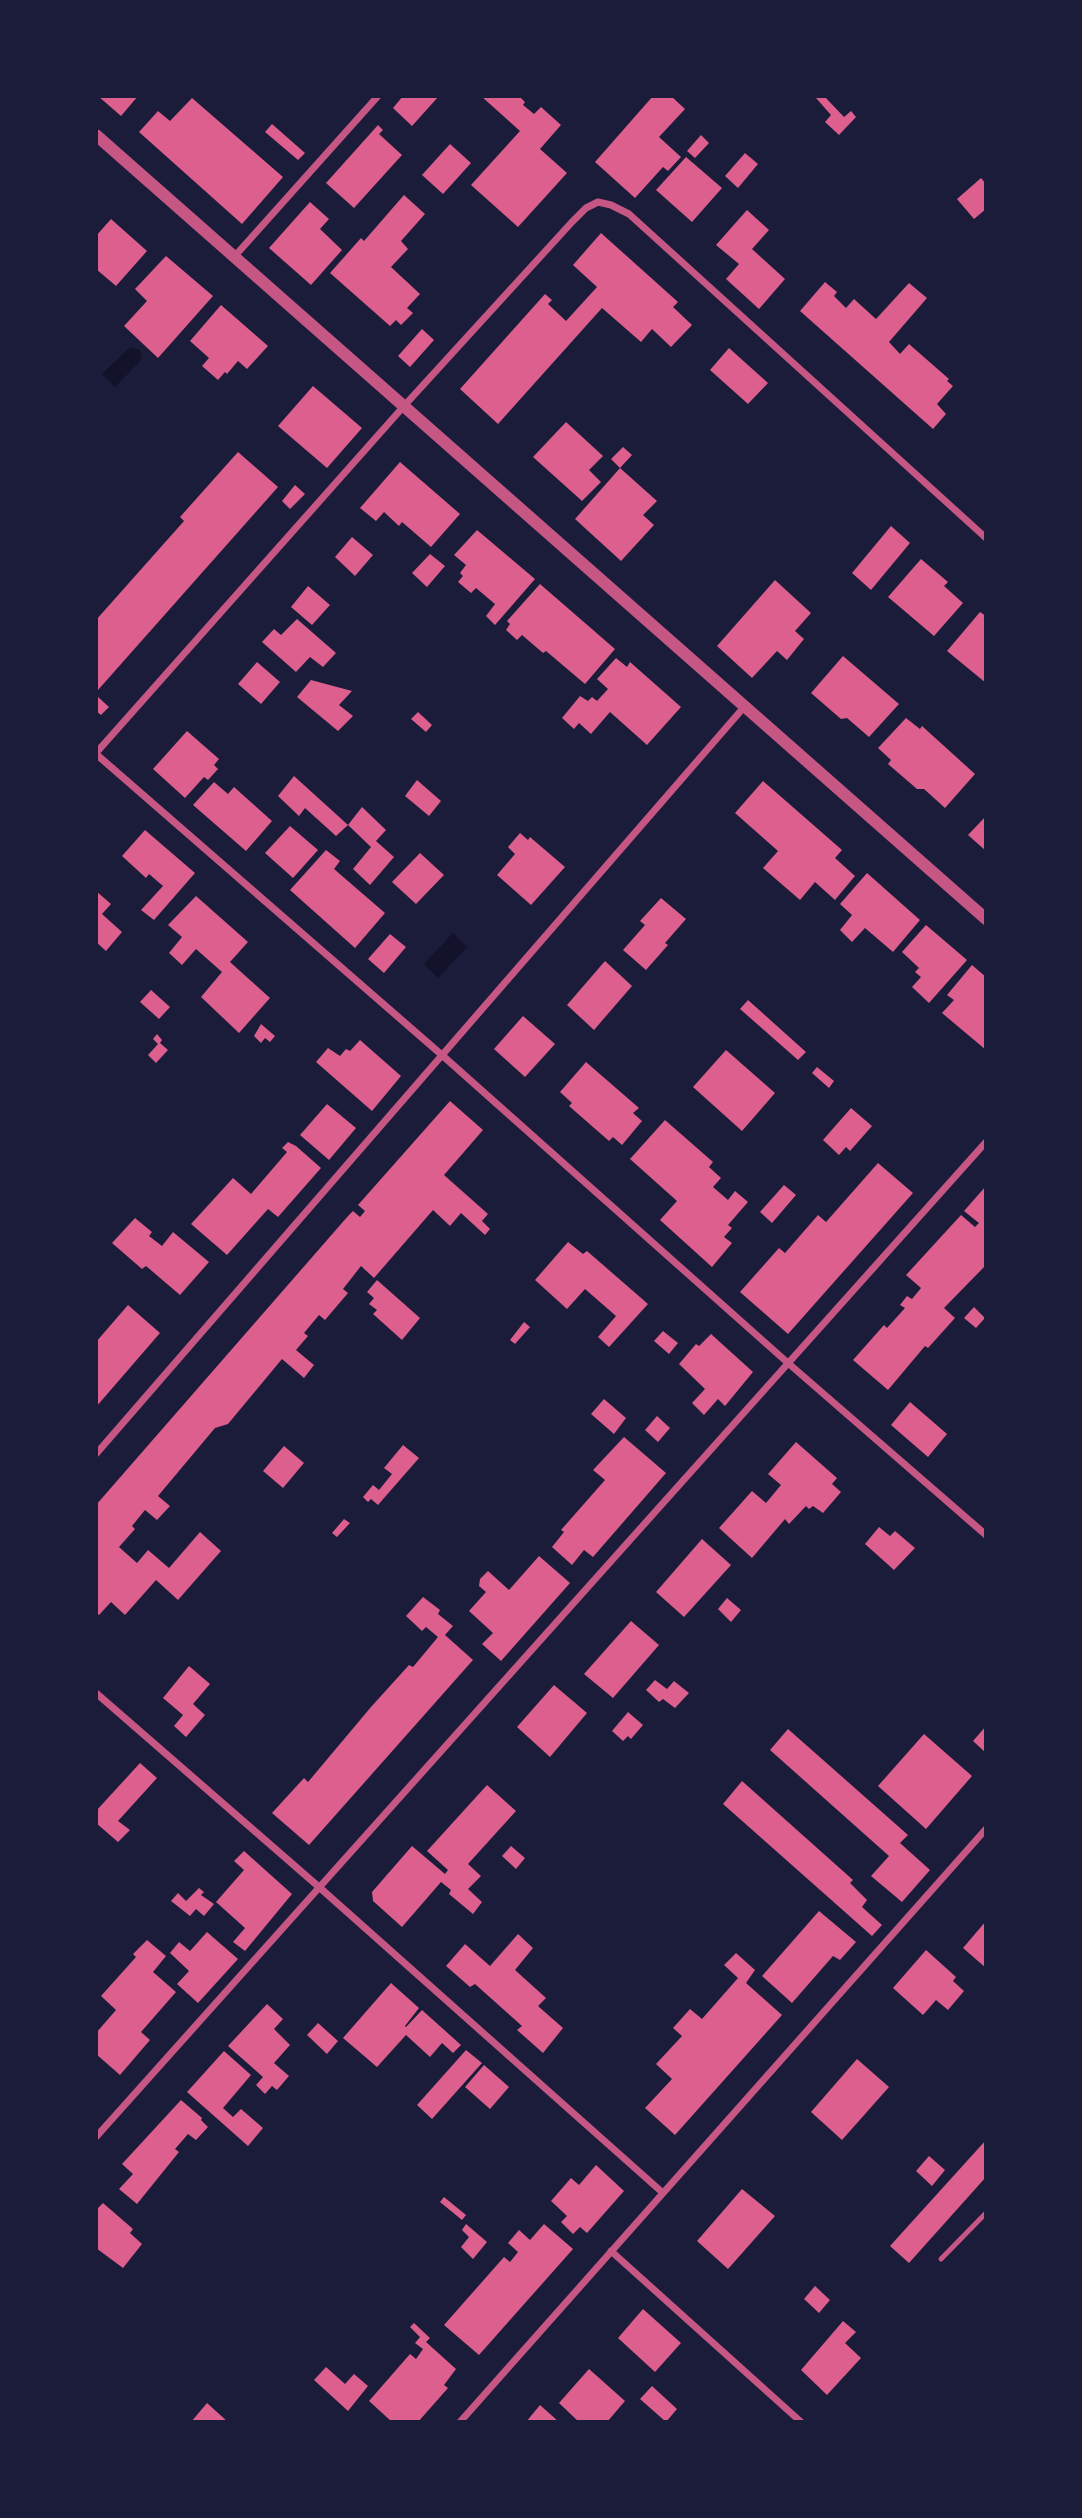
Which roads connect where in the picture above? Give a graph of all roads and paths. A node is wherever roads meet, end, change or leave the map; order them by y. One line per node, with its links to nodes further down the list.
1 (378, 96): 3 (street)
2 (96, 135): 3 (street)
3 (234, 257): 4 (street)
4 (404, 406): 5 (street); 6 (street); 7 (street)
5 (986, 538)
6 (745, 706): 8 (street); 9 (street)
7 (96, 754): 9 (street)
8 (986, 919)
9 (443, 1056): 11 (street); 12 (street)
10 (986, 1142): 11 (street)
11 (788, 1363): 13 (street); 16 (street)
12 (96, 1454)
13 (986, 1535)
14 (96, 1693): 16 (street)
15 (986, 1829): 18 (street)
16 (319, 1887): 17 (street); 18 (street)
17 (96, 2137)
18 (663, 2193): 20 (street)
19 (986, 2213): 21 (lane)
20 (611, 2251): 22 (street); 23 (street)
21 (941, 2259)
22 (460, 2422)
23 (801, 2422)

